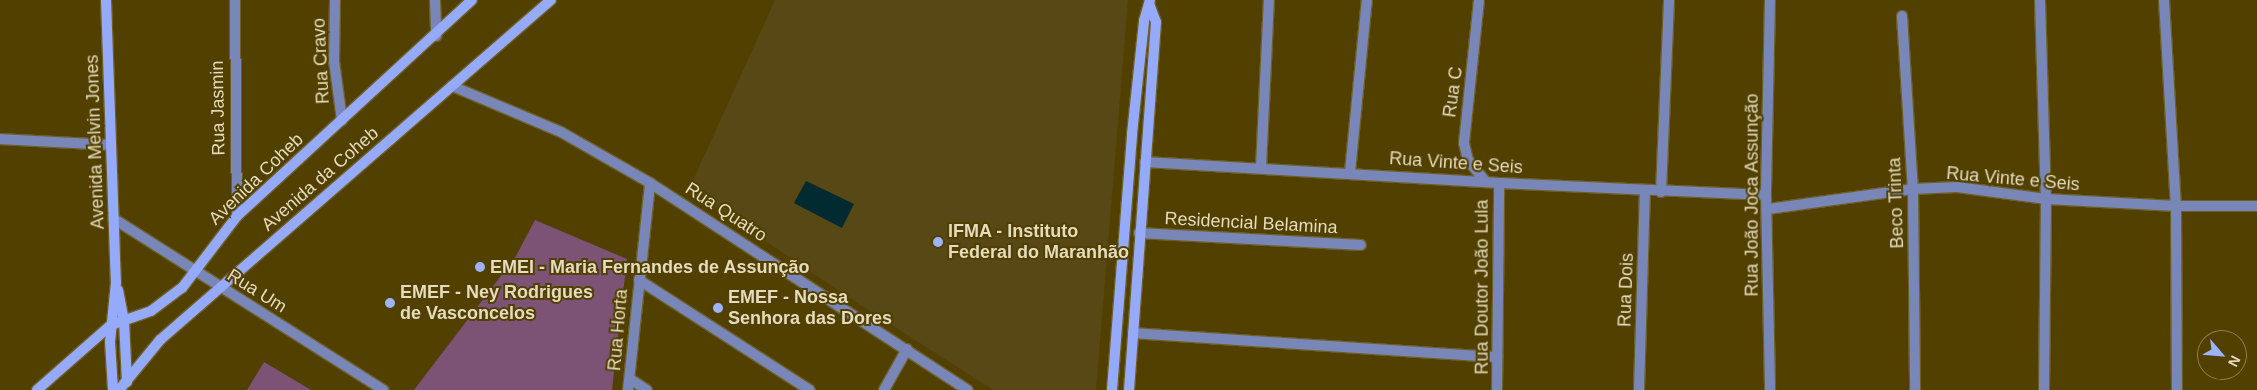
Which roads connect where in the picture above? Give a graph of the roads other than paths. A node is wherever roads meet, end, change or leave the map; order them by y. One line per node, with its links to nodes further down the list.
1 (106, 0): 20 (main road, Avenida Melvin Jones)
2 (235, 0): 35 (street, Rua Jasmin)
3 (335, 0): 18 (street, Rua Cravo)
4 (435, 0): 16 (street)
5 (472, 0): 16 (main road, Avenida Coheb)
6 (551, 0): 17 (main road, Avenida da Coheb)
7 (1269, 0): 22 (street)
8 (1367, 0): 23 (street)
9 (1479, 0): 24 (street, Rua C)
10 (1669, 0): 29 (street)
11 (1770, 0): 30 (street, Rua João Joca Assunção)
12 (2040, 0): 31 (street)
13 (2164, 0): 32 (street)
14 (1150, 3): 21 (main road); 43 (main road)
15 (1902, 16): 27 (street, Beco Trinta)
16 (436, 36): 18 (main road, Avenida Coheb)
17 (452, 86): 25 (street, Rua Quatro); 42 (main road, Avenida da Coheb)
18 (342, 120): 35 (main road, Avenida Coheb)
19 (0, 139): 20 (street)
20 (111, 145): 36 (main road, Avenida Melvin Jones)
21 (1145, 162): 22 (street, Rua Vinte e Seis); 37 (main road)
22 (1261, 168): 23 (street, Rua Vinte e Seis)
23 (1350, 172): 24 (street, Rua Vinte e Seis)
24 (1485, 181): 26 (street, Rua Vinte e Seis)
25 (650, 183): 40 (street, Rua Horta); 48 (street, Rua Quatro)
26 (1499, 183): 28 (street, Rua Vinte e Seis); 49 (street, Rua Doutor João Lula)
27 (1913, 190): 31 (street, Rua Vinte e Seis); 34 (street, Rua Vinte e Seis); 66 (street, Beco Trinta)
28 (1645, 191): 29 (street, Rua Vinte e Seis); 64 (street, Rua Dois)
29 (1661, 192): 30 (street, Rua Vinte e Seis)
30 (1766, 195): 34 (street, Rua João Joca Assunção)
31 (2046, 199): 32 (street, Rua Vinte e Seis); 67 (street)
32 (2176, 206): 33 (street, Rua Vinte e Seis); 68 (street)
33 (2257, 206)
34 (1768, 209): 65 (street, Rua João Joca Assunção)
35 (237, 216): 39 (main road, Avenida Coheb)
36 (114, 219): 39 (street, Rua Um); 41 (main road, Avenida Melvin Jones)
37 (1139, 233): 38 (street, Residencial Belamina); 44 (main road)
38 (1362, 245)
39 (196, 272): 42 (street, Rua Um); 45 (main road, Avenida Coheb)
40 (639, 280): 50 (street, Rua Horta); 58 (street)
41 (116, 282): 45 (main road, Avenida Melvin Jones); 46 (main road, Avenida Melvin Jones)
42 (221, 287): 51 (main road, Avenida da Coheb); 52 (street, Rua Um)
43 (1118, 310): 44 (main road); 61 (main road)
44 (1135, 310): 47 (main road)
45 (124, 321): 46 (main road, Avenida Coheb); 51 (main road, Avenida Melvin Jones)
46 (111, 325): 53 (main road, Avenida Coheb); 54 (main road, Avenida Melvin Jones)
47 (1133, 333): 49 (street); 62 (main road)
48 (907, 349): 59 (street); 60 (street, Rua Quatro)
49 (1497, 357): 63 (street, Rua Doutor João Lula)
50 (630, 379): 56 (street, Rua Horta); 57 (street)
51 (127, 386): 55 (main road, Avenida da Coheb)
52 (379, 389)
53 (37, 390)
54 (113, 390)
55 (119, 390)
56 (628, 390)
57 (646, 390)
58 (810, 390)
59 (884, 390)
60 (968, 390)
61 (1112, 390)
62 (1129, 390)
63 (1497, 390)
64 (1639, 390)
65 (1770, 390)
66 (1914, 390)
67 (2044, 390)
68 (2177, 390)

